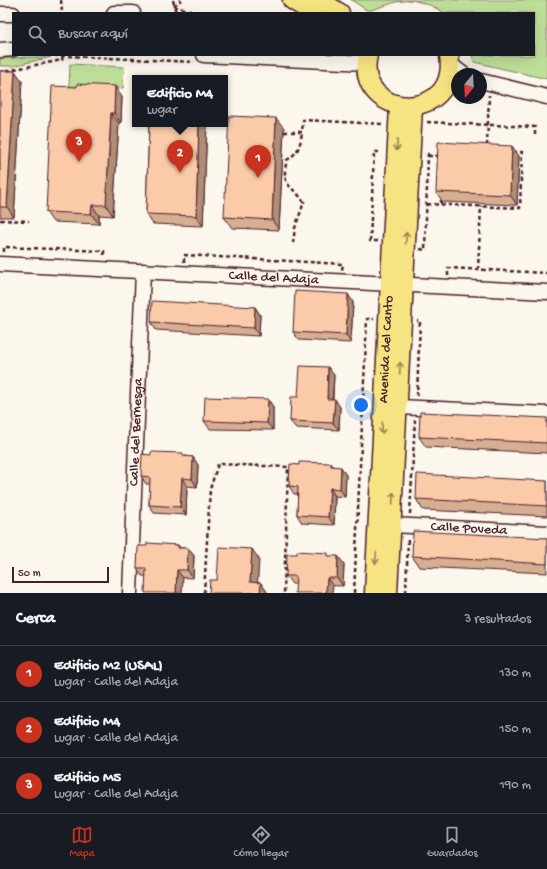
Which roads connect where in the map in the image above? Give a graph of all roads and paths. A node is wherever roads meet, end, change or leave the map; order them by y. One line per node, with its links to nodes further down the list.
1 (61, 0): 7 (path)
2 (173, 0): 6 (path)
3 (181, 0): 6 (path)
4 (292, 0): 10 (main road)
5 (319, 0): 11 (main road)
6 (174, 6): 8 (path); 9 (path)
7 (62, 12)
8 (176, 12)
9 (195, 12)
10 (311, 12)
11 (338, 12)
12 (0, 14): 13 (street)
13 (12, 14)
14 (12, 49): 15 (street)
15 (0, 50)
16 (63, 56): 20 (path)
17 (109, 56): 18 (path)
18 (202, 58): 19 (street)
19 (367, 59): 25 (main road)
20 (0, 72)
21 (451, 74): 25 (main road)
22 (487, 87): 23 (street)
23 (547, 97)
24 (486, 104): 28 (path)
25 (411, 111): 28 (path); 56 (main road, Avenida del Canto)
26 (386, 118): 27 (path)
27 (386, 124): 29 (path); 31 (path)
28 (488, 125): 32 (path); 34 (path)
29 (385, 130)
30 (284, 132): 31 (path)
31 (302, 132): 45 (path)
32 (534, 136)
33 (384, 147): 46 (path)
34 (487, 151)
35 (508, 152): 42 (path)
36 (420, 154): 37 (path)
37 (428, 156): 38 (path); 40 (path)
38 (442, 162)
39 (441, 190): 41 (path)
40 (426, 204): 41 (path); 47 (path)
41 (441, 204): 42 (path)
42 (481, 206): 51 (path)
43 (0, 220): 44 (path)
44 (29, 221)
45 (294, 243)
46 (379, 248)
47 (414, 249)
48 (2, 260): 49 (path); 52 (street, Calle del Adaja)
49 (104, 261)
50 (178, 265): 53 (path)
51 (478, 270): 54 (path); 55 (path)
52 (143, 271): 56 (street, Calle del Adaja); 68 (street, Calle del Bernesga)
53 (348, 273)
54 (547, 273)
55 (448, 279)
56 (397, 285): 57 (street, Calle del Adaja); 61 (main road, Avenida del Canto, one-way to 56); 72 (main road, Avenida del Canto, one-way to 72)
57 (547, 292)
58 (377, 315): 71 (path)
59 (410, 320): 60 (path)
60 (416, 404)
61 (398, 408): 63 (street); 65 (main road, Avenida del Canto, one-way to 61)
62 (416, 412): 64 (path)
63 (547, 414)
64 (410, 518)
65 (392, 525): 67 (street, Calle Poveda); 73 (main road, Avenida del Canto)
66 (409, 531): 74 (path)
67 (547, 533)
68 (130, 593)
69 (204, 593): 70 (path)
70 (284, 593)
71 (354, 593)
72 (374, 593)
73 (388, 593)
74 (406, 593)

